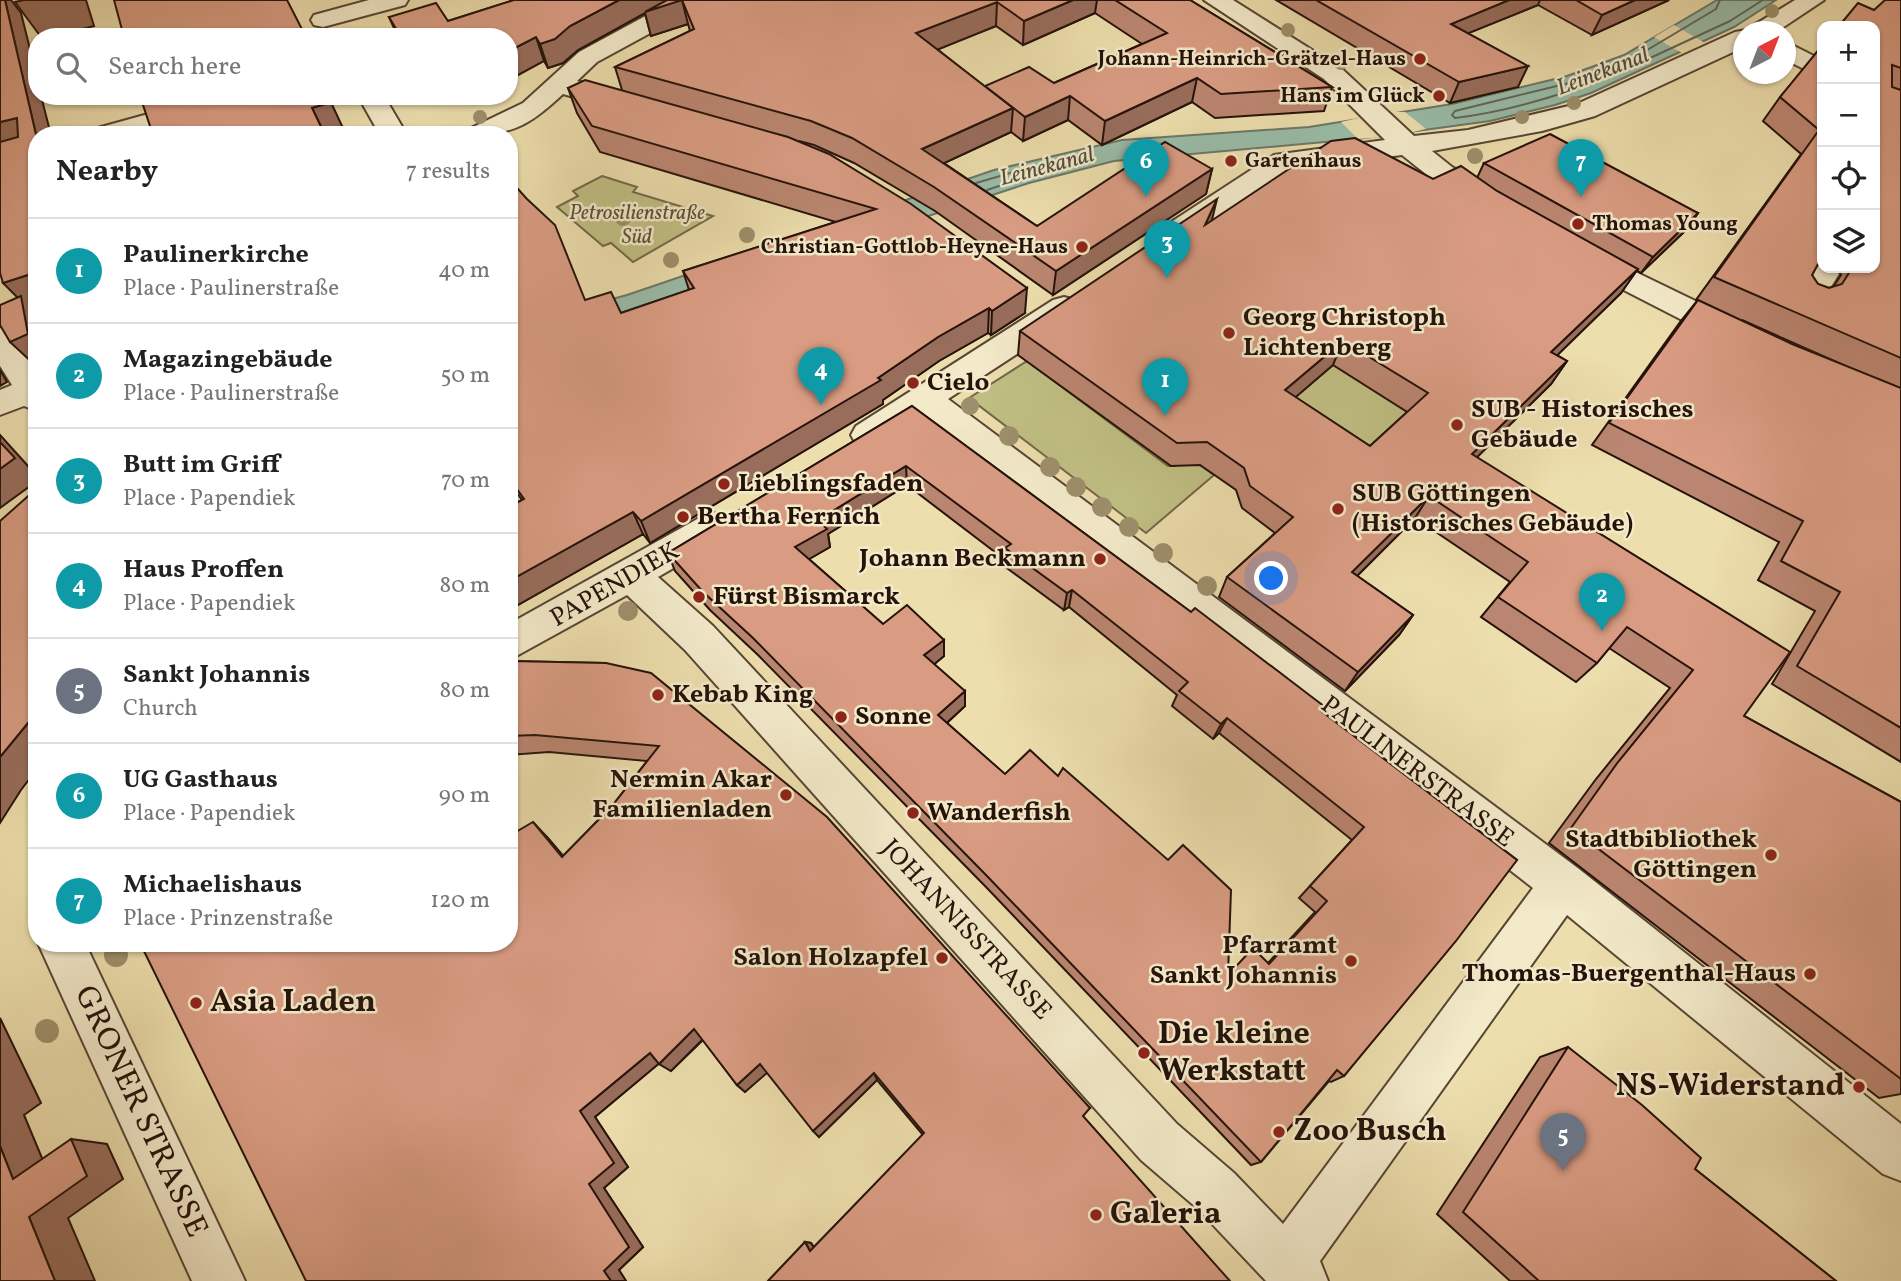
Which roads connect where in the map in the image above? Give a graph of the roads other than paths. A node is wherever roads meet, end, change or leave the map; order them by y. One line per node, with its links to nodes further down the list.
1 (396, 0): 5 (street)
2 (693, 0): 10 (street)
3 (1216, 0): 17 (street)
4 (1812, 0): 6 (street)
5 (323, 19)
6 (1776, 21)
7 (1733, 42): 17 (street)
8 (1796, 56): 9 (street)
9 (1817, 67)
10 (556, 84): 12 (street); 16 (street)
11 (376, 105): 15 (street)
12 (647, 110)
13 (159, 119): 14 (street)
14 (135, 126)
15 (389, 126)
16 (497, 126)
17 (1402, 141): 18 (street); 20 (street)
18 (1514, 216)
19 (1559, 242): 23 (street)
20 (1151, 249)
21 (1086, 293): 26 (street)
22 (0, 339): 24 (street)
23 (1762, 346)
24 (28, 385)
25 (28, 396): 27 (street)
26 (925, 399): 28 (street); 32 (street, PAULINERSTRASSE)
27 (0, 403)
28 (837, 454)
29 (736, 514): 30 (street, PAPENDIEK)
30 (632, 576): 31 (street, PAPENDIEK); 35 (street, JOHANNISSTRASSE)
31 (518, 639)
32 (1563, 884): 34 (street, PAULINERSTRASSE); 35 (street)
33 (65, 952): 36 (street, GRONER STRASSE)
34 (1901, 1156)
35 (1294, 1272)
36 (219, 1281)

